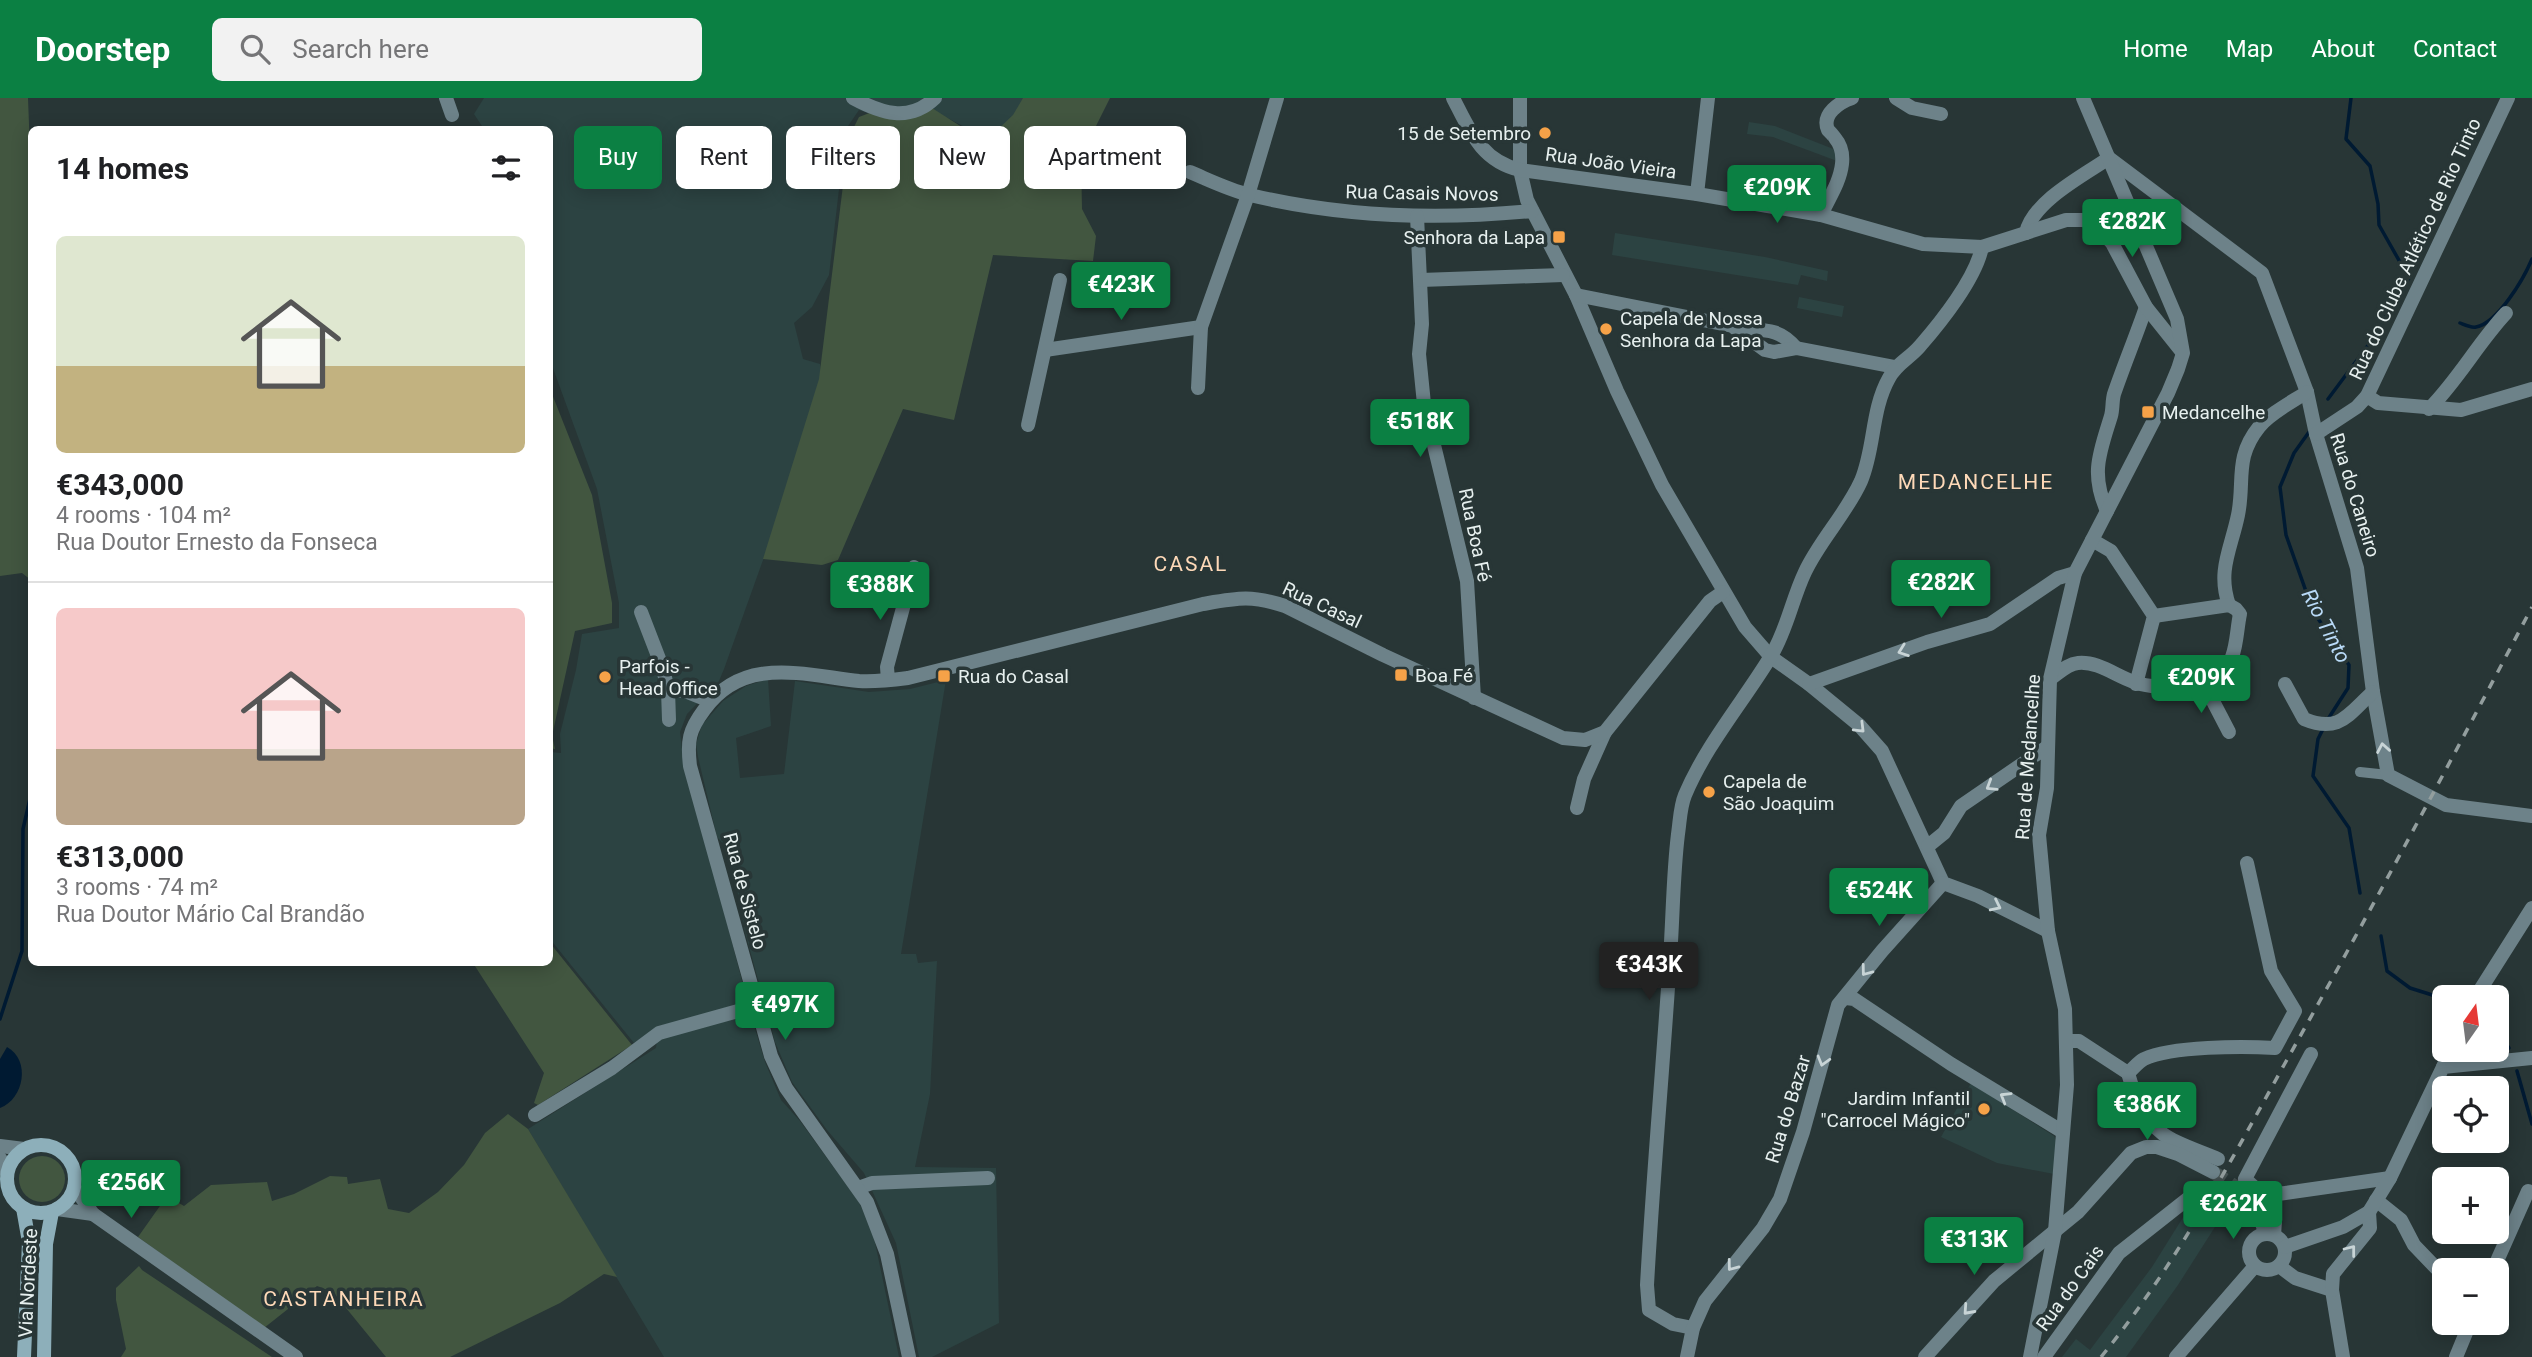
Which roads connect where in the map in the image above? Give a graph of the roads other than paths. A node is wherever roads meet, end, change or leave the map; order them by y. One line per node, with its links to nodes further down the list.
1 (853, 98): 2 (street)
2 (935, 98)
3 (1277, 98): 16 (street)
4 (1454, 98): 13 (street, Rua João Vieira)
5 (1520, 98): 13 (street)
6 (1708, 98): 15 (street)
7 (1852, 98): 18 (street)
8 (1896, 98): 11 (street)
9 (2083, 98): 12 (street)
10 (2508, 98): 37 (street, Rua do Clube Atlético de Rio Tinto)
11 (1941, 114)
12 (2109, 158): 20 (street); 32 (street); 36 (street, Rua do Caneiro)
13 (1520, 170): 15 (street, Rua João Vieira); 17 (street)
14 (1190, 172): 16 (street, Rua Casais Novos)
15 (1697, 194): 18 (street, Rua João Vieira)
16 (1248, 195): 19 (street, Rua Casais Novos); 29 (street)
17 (1532, 211): 19 (street, Rua Casais Novos); 22 (street)
18 (1821, 215): 21 (street, Rua João Vieira)
19 (1417, 216): 24 (street, Rua Boa Fé)
20 (2025, 233): 21 (street, Rua João Vieira); 26 (street, Rua João Vieira)
21 (1982, 247): 33 (street)
22 (1563, 275): 24 (street); 25 (street)
23 (1060, 280): 31 (street)
24 (1421, 280): 58 (street, Rua Boa Fé)
25 (1576, 295): 28 (street); 45 (street)
26 (2146, 307): 32 (street, Rua João Vieira); 41 (street)
27 (2506, 313): 38 (street)
28 (1731, 325): 30 (street); 30 (street)
29 (1202, 327): 31 (street); 34 (street)
30 (1796, 348): 33 (street)
31 (1045, 350): 39 (street)
32 (2183, 353): 41 (street, Rua de Medancelhe)
33 (1895, 367): 49 (street)
34 (1198, 388)
35 (2532, 389): 38 (street)
36 (2307, 392): 40 (street, Rua do Caneiro); 46 (street)
37 (2367, 396): 38 (street); 40 (street, Rua do Clube Atlético de Rio Tinto)
38 (2429, 409)
39 (1028, 425)
40 (2316, 434): 57 (street, Rua do Caneiro)
41 (2107, 511): 42 (street, Rua de Medancelhe)
42 (2092, 540): 44 (street, Rua de Medancelhe); 48 (street)
43 (914, 567): 51 (street)
44 (2075, 573): 50 (street, Rua de Medancelhe); 53 (street, one-way to 53)
45 (1723, 592): 49 (street); 61 (street)
46 (2229, 606): 48 (street); 52 (street)
47 (641, 612): 56 (street)
48 (2154, 616): 54 (street)
49 (1771, 657): 53 (street); 108 (street)
50 (2050, 679): 54 (street); 63 (street, Rua de Medancelhe)
51 (888, 680): 58 (street, Rua Casal); 59 (street, Rua Casal)
52 (2203, 682): 54 (street); 62 (street)
53 (1809, 684): 68 (street, one-way to 68)
54 (2136, 684)
55 (2285, 684): 57 (street)
56 (668, 690): 59 (street); 60 (street)
57 (2373, 692): 65 (street, Rua do Caneiro, one-way to 57)
58 (1474, 698): 61 (street, Rua Casal)
59 (710, 701): 75 (street, Rua de Sistelo)
60 (669, 720)
61 (1605, 732): 66 (street)
62 (2229, 732)
63 (2047, 747): 68 (street, one-way to 68); 72 (street, Rua de Medancelhe)
64 (2360, 772): 65 (street)
65 (2388, 775): 67 (street)
66 (1577, 808)
67 (2532, 816)
68 (1928, 846): 70 (street)
69 (2247, 863): 81 (street)
70 (1943, 883): 72 (street, one-way to 72); 74 (street, Rua do Bazar, one-way to 74)
71 (2532, 908): 73 (street)
72 (2048, 931): 76 (street, Rua de Medancelhe)
73 (2483, 985)
74 (1846, 998): 83 (street, one-way to 74); 108 (street, Rua do Bazar, one-way to 108)
75 (756, 1006): 82 (street); 91 (street, Rua de Sistelo)
76 (2067, 1041): 81 (street); 83 (street, Rua de Medancelhe)
77 (2311, 1054): 95 (street)
78 (2532, 1058): 80 (street)
79 (2445, 1062): 80 (street)
80 (2443, 1067): 89 (street)
81 (2127, 1073): 100 (street)
82 (535, 1115)
83 (2063, 1132): 100 (street, Rua de Medancelhe)
84 (0, 1146): 85 (street)
85 (24, 1149): 87 (main road); 90 (main road)
86 (0, 1158): 87 (street)
87 (7, 1173): 97 (main road)
88 (988, 1178): 91 (street)
89 (2390, 1178): 95 (street); 96 (street)
90 (74, 1187): 98 (main road); 99 (street)
91 (858, 1188): 113 (street, Rua de Sistelo)
92 (2237, 1188): 101 (street)
93 (2528, 1191): 103 (street)
94 (2195, 1193): 117 (street, Rua do Cais)
95 (2264, 1196): 101 (street)
96 (2372, 1206): 102 (street); 104 (street); 107 (street, one-way to 96)
97 (23, 1209): 98 (main road); 110 (main road, Via Nordeste)
98 (54, 1211): 99 (street); 111 (main road, Via Nordeste)
99 (93, 1214): 112 (street)
100 (2055, 1231): 115 (street, one-way to 115); 116 (street, Rua de Medancelhe)
101 (2270, 1234): 102 (street); 105 (street)
102 (2285, 1247): 106 (street)
103 (2498, 1258)
104 (2432, 1264)
105 (2255, 1266): 106 (street); 118 (street)
106 (2279, 1266): 107 (street)
107 (2332, 1290): 119 (street)
108 (1693, 1328): 114 (street, Rua do Bazar)
109 (2465, 1335): 120 (street)
110 (24, 1357)
111 (44, 1357)
112 (296, 1357)
113 (909, 1357)
114 (1687, 1357)
115 (1925, 1357)
116 (2030, 1357)
117 (2044, 1357)
118 (2176, 1357)
119 (2343, 1357)
120 (2456, 1357)

